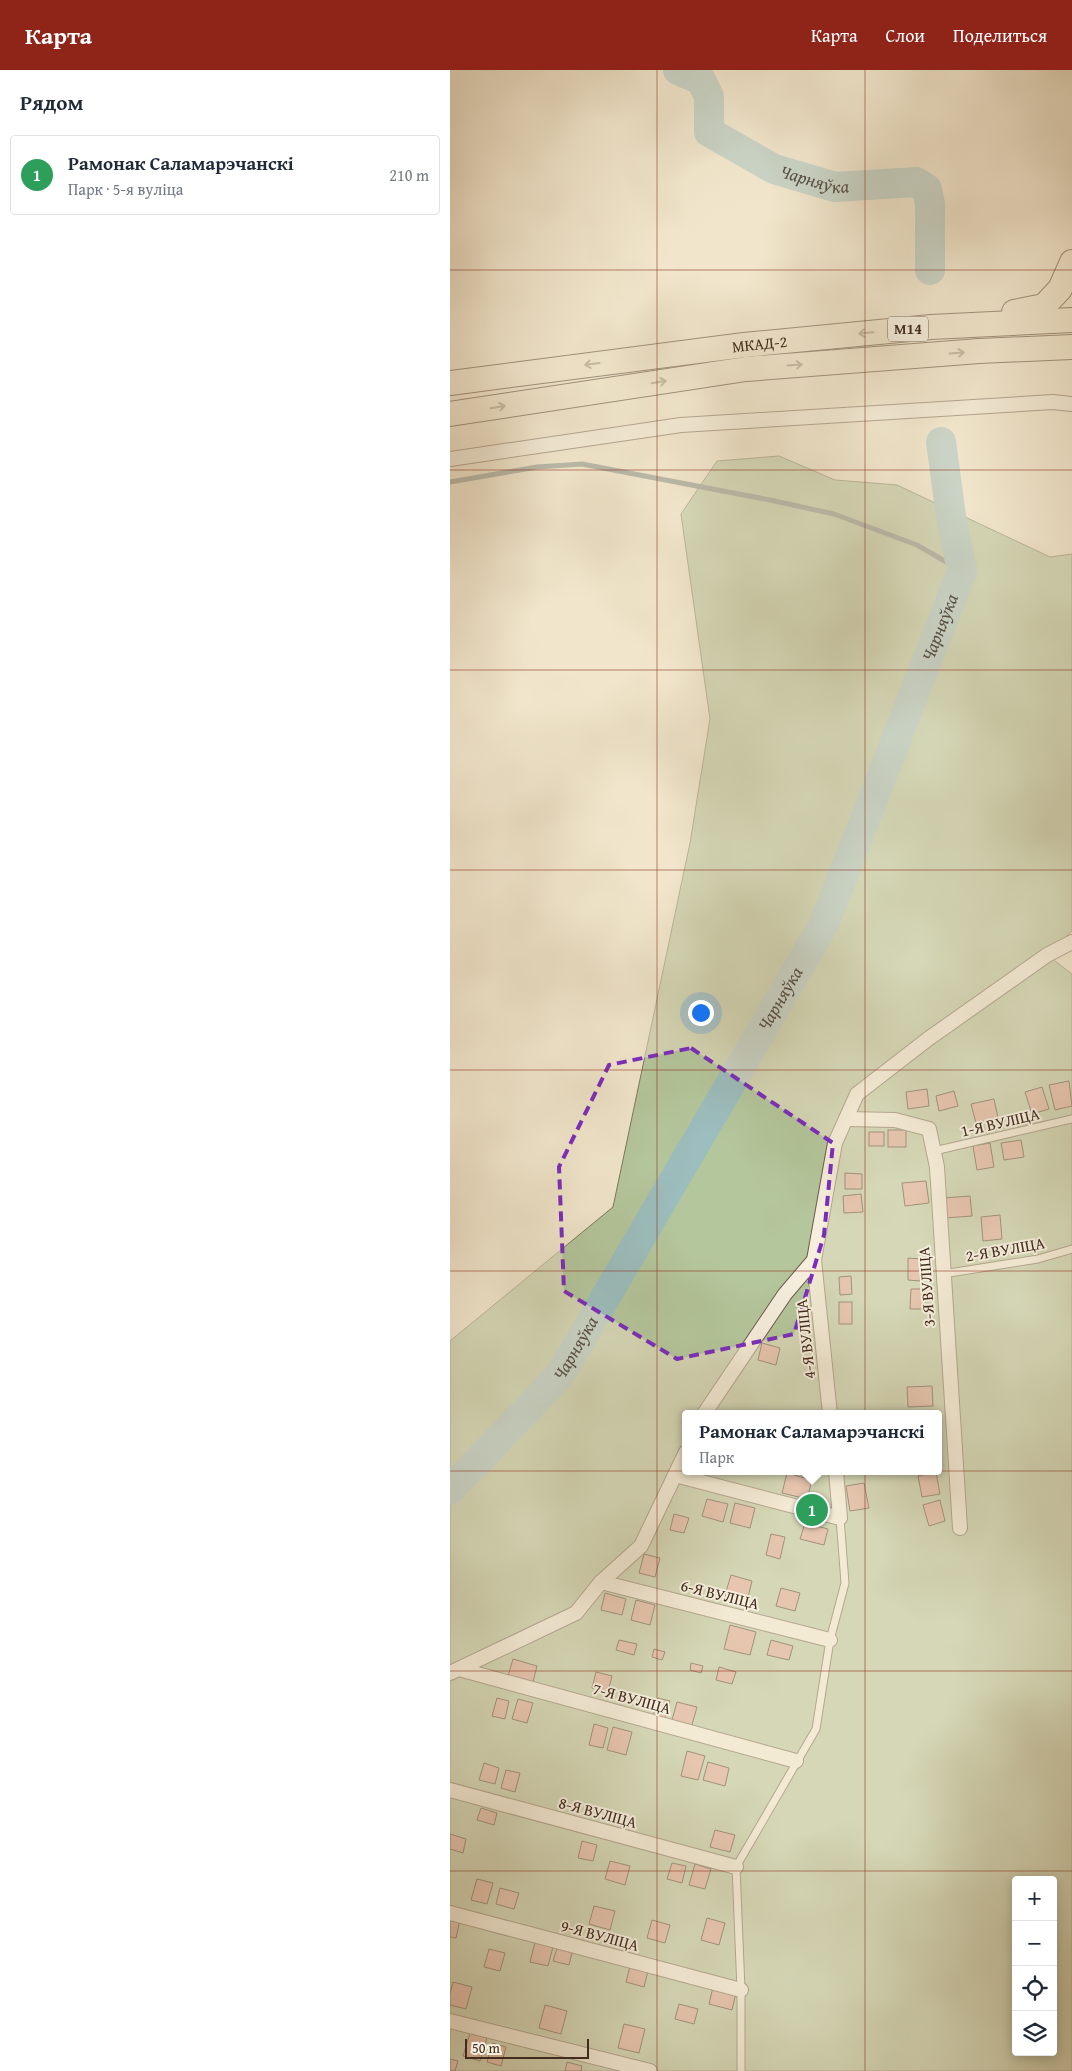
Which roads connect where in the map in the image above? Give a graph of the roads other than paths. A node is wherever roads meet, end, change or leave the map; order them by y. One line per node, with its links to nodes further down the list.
1 (1072, 262): 3 (highway)
2 (1072, 320): 3 (highway, МКАД-2 / М14)
3 (931, 327): 5 (highway, МКАД-2 / М14, one-way to 5)
4 (1072, 347): 7 (highway, М14, one-way to 4)
5 (450, 383)
6 (1072, 404): 8 (street)
7 (450, 414)
8 (450, 459)
9 (1072, 942): 10 (street)
10 (846, 1119): 12 (street, 3-Я ВУЛІЦА); 14 (street)
11 (1072, 1119): 12 (lane, 1-Я ВУЛІЦА)
12 (934, 1151): 15 (street, 3-Я ВУЛІЦА)
13 (1072, 1249): 15 (lane, 2-Я ВУЛІЦА)
14 (814, 1260): 16 (street); 17 (street, 4-Я ВУЛІЦА)
15 (943, 1274): 22 (street, 3-Я ВУЛІЦА)
16 (707, 1410)
17 (830, 1410)
18 (682, 1460): 19 (street)
19 (675, 1475): 21 (street); 23 (street)
20 (836, 1475): 21 (street)
21 (840, 1518): 24 (lane)
22 (960, 1528)
23 (601, 1582): 24 (street, 6-Я ВУЛІЦА); 25 (street)
24 (830, 1640): 26 (lane)
25 (455, 1671): 26 (street, 7-Я ВУЛІЦА)
26 (796, 1761): 28 (lane)
27 (450, 1790): 28 (street, 8-Я ВУЛІЦА)
28 (736, 1867): 30 (lane)
29 (450, 1913): 30 (street, 9-Я ВУЛІЦА)
30 (741, 1990): 33 (lane)
31 (450, 2021): 32 (street)
32 (650, 2071)
33 (741, 2071)

